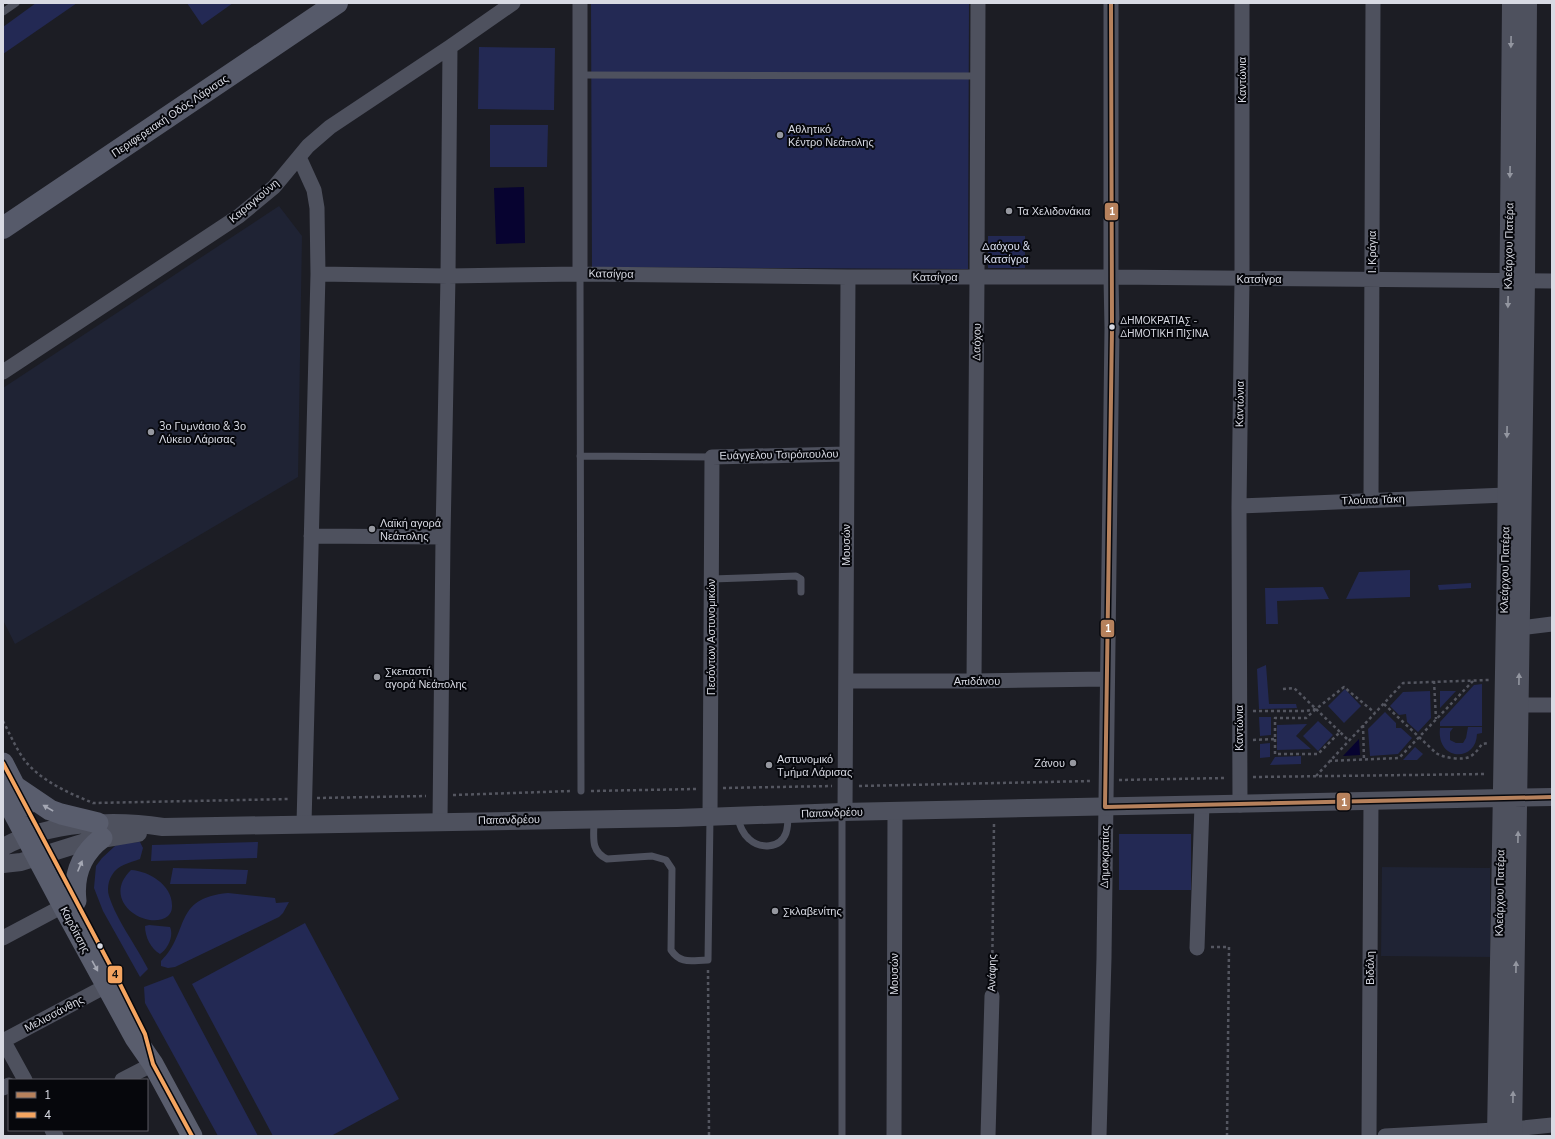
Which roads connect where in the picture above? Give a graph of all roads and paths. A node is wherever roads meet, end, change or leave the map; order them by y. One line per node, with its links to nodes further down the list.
1 (16, 3): 11 (lane)
2 (337, 3): 16 (highway, Περιφερειακή Οδός Λάρισας)
3 (513, 3): 12 (street, Καραγκούνη)
4 (580, 3): 13 (street)
5 (978, 3): 14 (street, Δαόχου)
6 (1111, 3): 22 (street, Δημοκρατίας)
7 (1242, 3): 23 (street, Καντώνια)
8 (1373, 3): 24 (street, Ι. Κράγια)
9 (1511, 3): 25 (street, Κλεάρχου Πατέρα, one-way to 25)
10 (1528, 3): 25 (street, Κλεάρχου Πατέρα)
11 (3, 12)
12 (450, 47): 15 (street, Καραγκούνη); 19 (street)
13 (580, 75): 14 (lane); 18 (street)
14 (977, 76): 21 (street, Δαόχου)
15 (299, 157): 17 (street); 27 (street, Καραγκούνη)
16 (3, 228)
17 (318, 274): 19 (street, Κατσίγρα); 34 (street)
18 (580, 274): 19 (street, Κατσίγρα); 20 (street, Κατσίγρα); 29 (lane)
19 (448, 276): 35 (street)
20 (848, 277): 21 (street, Κατσίγρα); 28 (street, Μουσών)
21 (977, 277): 22 (street, Κατσίγρα); 44 (street, Δαόχου)
22 (1111, 277): 23 (street, Κατσίγρα); 41 (street, Δημοκρατίας)
23 (1242, 279): 24 (street, Κατσίγρα); 33 (street, Καντώνια)
24 (1372, 279): 25 (street, Κατσίγρα); 32 (street, Ι. Κράγια)
25 (1517, 281): 26 (street, Κατσίγρα); 31 (street, Κλεάρχου Πατέρα, one-way to 31); 39 (street, Κλεάρχου Πατέρα)
26 (1552, 281)
27 (3, 372)
28 (847, 454): 30 (street, Ευάγγελου Τσιρόπουλου); 43 (street, Μουσών)
29 (580, 456): 30 (lane); 72 (lane)
30 (712, 457): 36 (street, Πεσόντων Αστυνομικών)
31 (1506, 496): 32 (street, Τλούπα Τάκη); 40 (street, Κλεάρχου Πατέρα)
32 (1371, 500): 33 (street, Τλούπα Τάκη)
33 (1239, 506): 51 (street, Καντώνια)
34 (311, 536): 35 (street); 76 (street)
35 (443, 537): 73 (street)
36 (712, 579): 37 (lane); 70 (street, Πεσόντων Αστυνομικών)
37 (801, 592)
38 (1552, 624): 39 (street)
39 (1520, 628): 48 (street, Κλεάρχου Πατέρα, one-way to 39)
40 (1503, 679): 42 (path); 61 (street, Κλεάρχου Πατέρα)
41 (1107, 680): 44 (street, Απιδάνου); 68 (street, Δημοκρατίας)
42 (1473, 680): 45 (path); 53 (path)
43 (846, 681): 44 (street, Απιδάνου); 69 (street, Μουσών)
44 (974, 681)
45 (1434, 682): 47 (path); 53 (path)
46 (1283, 689): 50 (path)
47 (1384, 704): 52 (path); 57 (path)
48 (1519, 705): 49 (street); 74 (street, Κλεάρχου Πατέρα)
49 (1552, 705)
50 (1316, 709): 51 (path); 52 (path); 56 (path); 58 (path)
51 (1238, 711): 59 (street, Καντώνια)
52 (1375, 713): 55 (path)
53 (1436, 720): 57 (path)
54 (3, 721): 76 (path)
55 (1363, 725): 60 (path); 62 (path)
56 (1340, 732): 58 (path); 60 (path)
57 (1420, 737): 61 (path); 62 (path)
58 (1275, 739): 59 (path)
59 (1239, 740): 67 (street, Καντώνια)
60 (1348, 740): 63 (path)
61 (1503, 743): 65 (street, Κλεάρχου Πατέρα)
62 (1364, 760): 63 (path)
63 (1329, 761): 66 (path)
64 (3, 763): 71 (main road, Καρδίτσης)
65 (1502, 774): 66 (path); 74 (street, Κλεάρχου Πατέρα)
66 (1316, 776): 67 (path)
67 (1239, 777): 68 (path); 79 (street, Καντώνια)
68 (1106, 781): 69 (path); 80 (street, Δημοκρατίας)
69 (846, 786): 70 (path); 83 (street, Μουσών)
70 (711, 788): 72 (path); 86 (street, Πεσόντων Αστυνομικών)
71 (9, 789): 90 (main road, one-way to 71); 91 (main road, Καρδίτσης); 91 (main road, Καρδίτσης)
72 (581, 791): 73 (path)
73 (441, 795): 76 (path); 88 (street)
74 (1510, 797): 75 (street, Παπανδρέου); 77 (street, Παπανδρέου); 105 (street, Κλεάρχου Πατέρα)
75 (1552, 797)
76 (305, 799): 89 (street)
77 (1371, 800): 79 (street, Παπανδρέου); 113 (street, Βιδάλη)
78 (1202, 805): 79 (street, Παπανδρέου); 80 (street, Παπανδρέου); 96 (street)
79 (1240, 805)
80 (1105, 807): 81 (street, Παπανδρέου); 111 (street, Δημοκρατίας)
81 (994, 810): 82 (street, Παπανδρέου); 99 (path, Ανάφης)
82 (895, 811): 83 (street, Παπανδρέου); 109 (street, Μουσών)
83 (844, 812): 84 (street, Παπανδρέου); 108 (lane)
84 (788, 814): 85 (street, Παπανδρέου); 85 (lane)
85 (737, 816): 86 (street, Παπανδρέου)
86 (710, 817): 87 (street, Παπανδρέου); 97 (lane)
87 (594, 819): 88 (street, Παπανδρέου); 97 (lane)
88 (440, 821): 89 (street, Παπανδρέου)
89 (304, 824): 90 (street, Παπανδρέου)
90 (100, 831): 91 (street); 92 (street); 94 (main road, one-way to 90)
91 (20, 840): 92 (main road, Καρδίτσης)
92 (44, 855): 93 (street); 94 (main road, Καρδίτσης)
93 (3, 864)
94 (70, 904): 95 (street); 98 (main road, Καρδίτσης, one-way to 98); 101 (main road, Καρδίτσης)
95 (3, 938)
96 (1197, 948): 112 (path)
97 (708, 960): 107 (path)
98 (106, 986): 100 (street, Μελισσάνθης); 101 (main road, Καρδίτσης)
99 (992, 996): 110 (street, Ανάφης)
100 (3, 1041): 102 (street)
101 (152, 1064): 103 (street); 106 (main road, Καρδίτσης)
102 (22, 1079)
103 (124, 1079)
104 (1552, 1125): 105 (street)
105 (1504, 1133): 114 (street)
106 (192, 1136)
107 (709, 1136)
108 (842, 1136)
109 (894, 1136)
110 (988, 1136)
111 (1099, 1136)
112 (1227, 1136)
113 (1369, 1136)
114 (1385, 1136)

